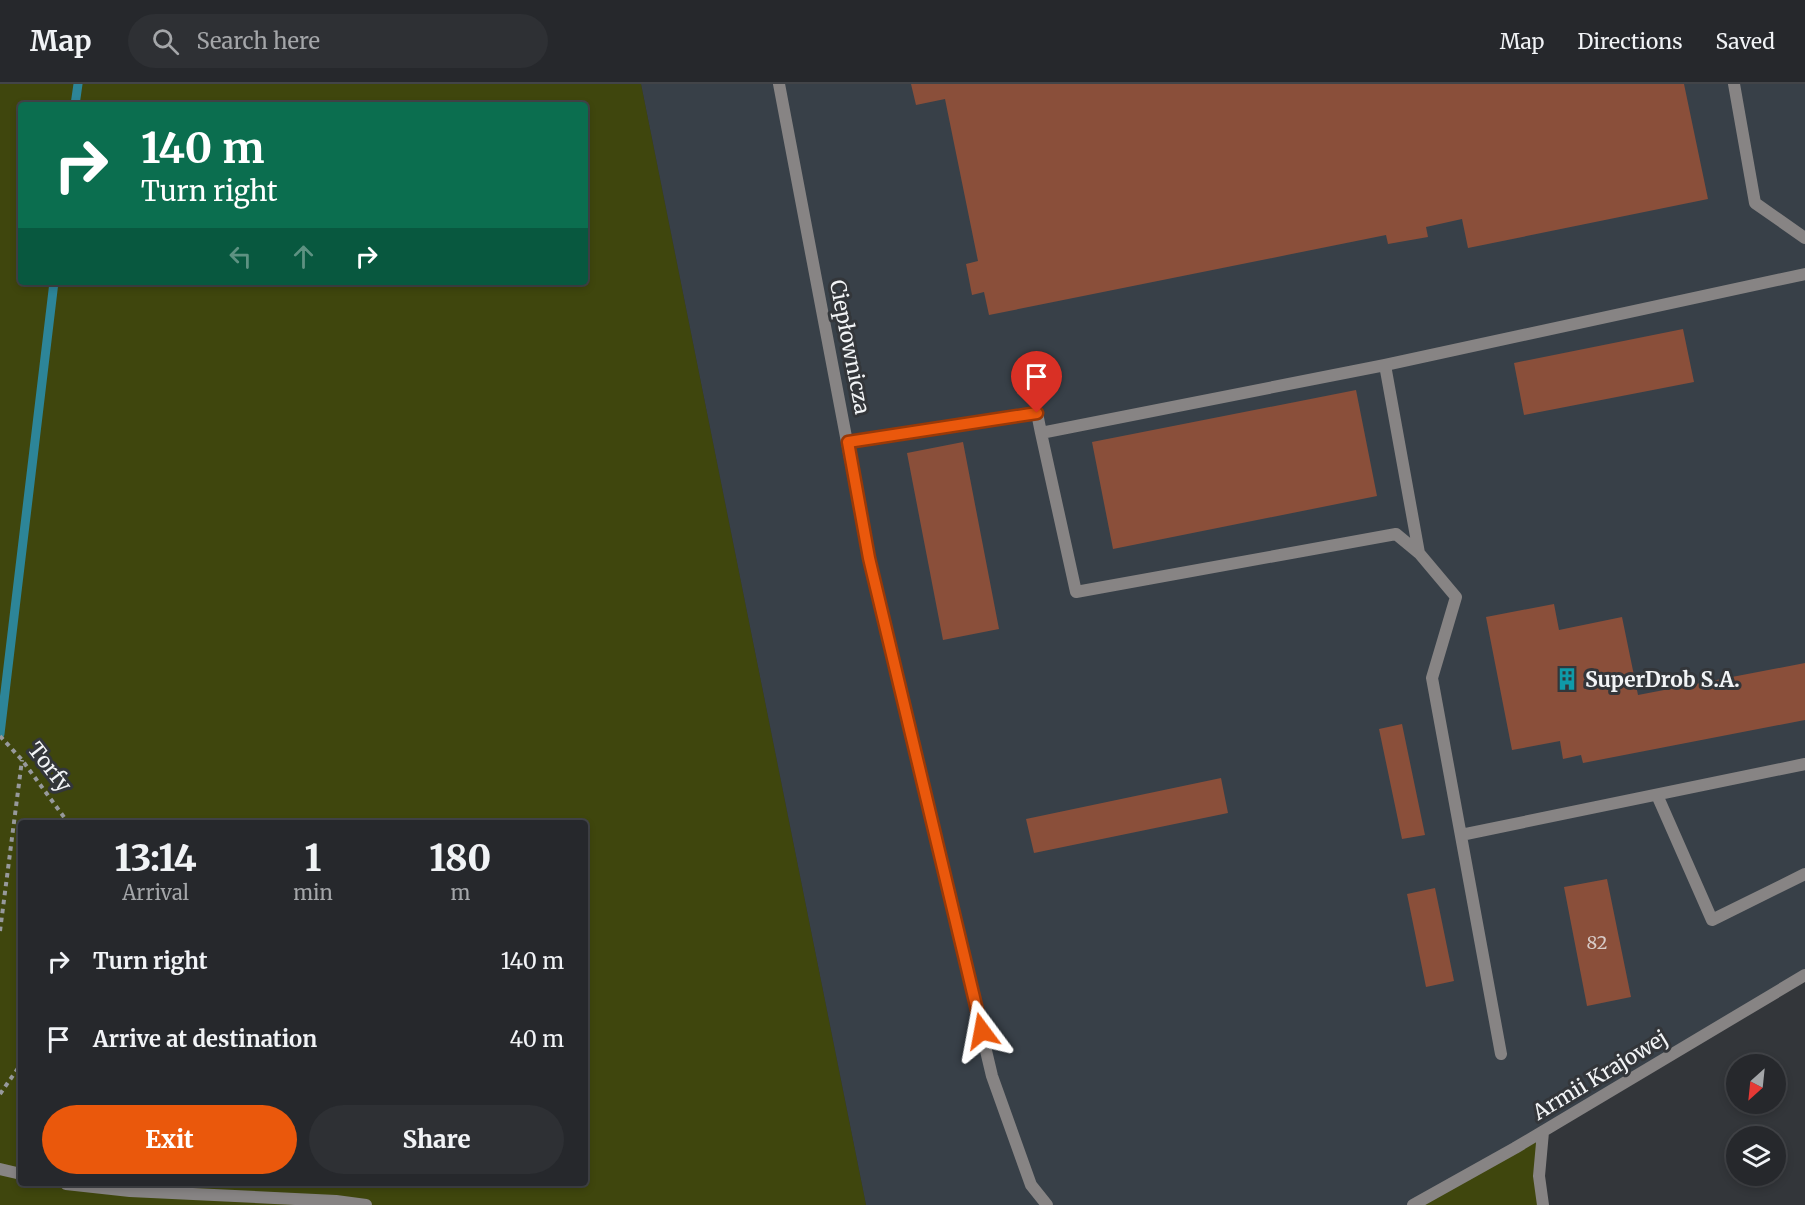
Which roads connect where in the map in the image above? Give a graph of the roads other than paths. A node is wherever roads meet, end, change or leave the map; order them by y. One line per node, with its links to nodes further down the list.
1 (779, 84): 7 (street, Ciepłownicza)
2 (1734, 84): 3 (street)
3 (1805, 238)
4 (1805, 274): 5 (street)
5 (1385, 364): 6 (street); 8 (street)
6 (1041, 433): 7 (street); 8 (street)
7 (848, 442): 20 (street, Ciepłownicza)
8 (1419, 553): 11 (street)
9 (1805, 764): 10 (street)
10 (1657, 795): 11 (street); 12 (street)
11 (1461, 835): 14 (street)
12 (1805, 874)
13 (1805, 975): 15 (street, Armii Krajowej)
14 (1502, 1054)
15 (1543, 1131): 21 (street, Armii Krajowej); 22 (street)
16 (0, 1169): 17 (street)
17 (18, 1173)
18 (84, 1186): 19 (street)
19 (366, 1205)
20 (1047, 1205)
21 (1413, 1205)
22 (1543, 1205)

